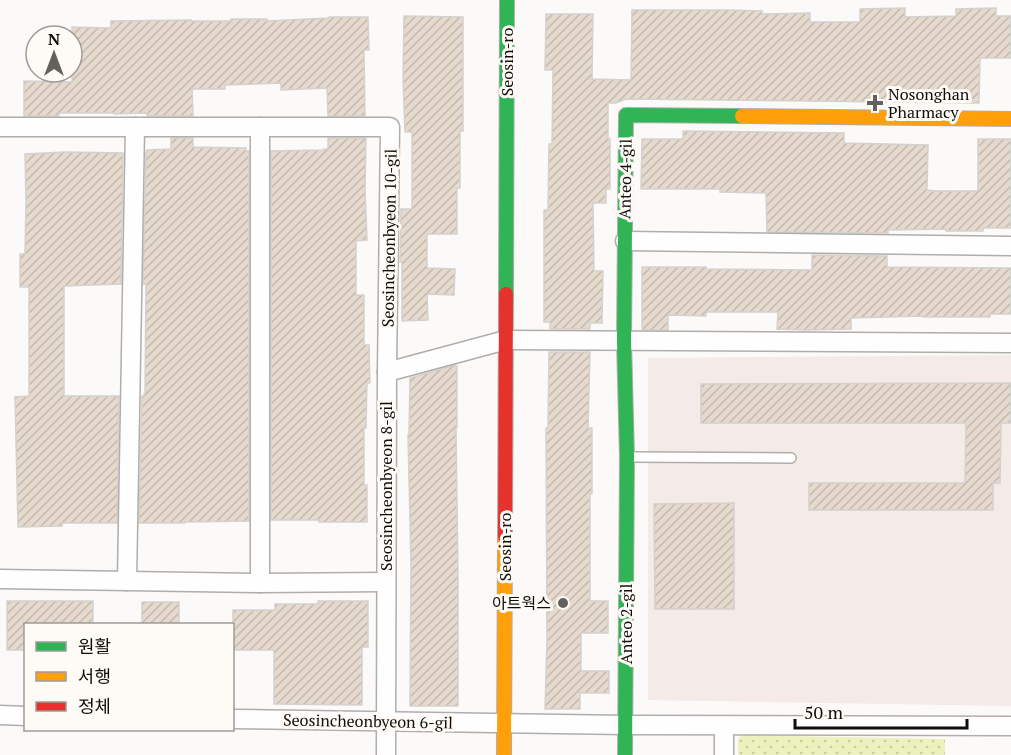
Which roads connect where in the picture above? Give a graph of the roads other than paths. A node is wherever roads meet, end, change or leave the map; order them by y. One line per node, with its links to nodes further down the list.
1 (507, 0): 8 (street, Seosin-ro)
2 (1011, 119): 6 (street, Anteo 4-gil)
3 (0, 127): 4 (street, Seosincheonbyeon 10-gil)
4 (135, 127): 5 (street, Seosincheonbyeon 10-gil); 15 (street)
5 (260, 127): 11 (street, Seosincheonbyeon 10-gil); 17 (street)
6 (625, 241): 7 (street, Anteo 4-gil); 9 (street)
7 (1011, 246)
8 (506, 340): 9 (street); 11 (street); 22 (street, Seosin-ro)
9 (624, 340): 10 (street); 12 (street)
10 (1011, 343)
11 (387, 372): 16 (street, Seosincheonbyeon 8-gil)
12 (627, 457): 13 (lane); 23 (street, Anteo 2-gil)
13 (791, 458)
14 (0, 579): 15 (street, Seosincheonbyeon 8-gil)
15 (127, 581): 17 (street, Seosincheonbyeon 8-gil)
16 (386, 582): 17 (street, Seosincheonbyeon 8-gil); 21 (street)
17 (260, 583)
18 (0, 715): 19 (street)
19 (24, 716)
20 (234, 719): 21 (street, Seosincheonbyeon 6-gil)
21 (386, 722): 22 (street, Seosincheonbyeon 6-gil); 26 (street)
22 (504, 723): 23 (street); 27 (street, Seosin-ro)
23 (626, 725): 24 (street); 28 (street, Anteo 2-gil)
24 (724, 726): 25 (street); 29 (street)
25 (1011, 726)
26 (386, 755)
27 (504, 755)
28 (626, 755)
29 (724, 755)

